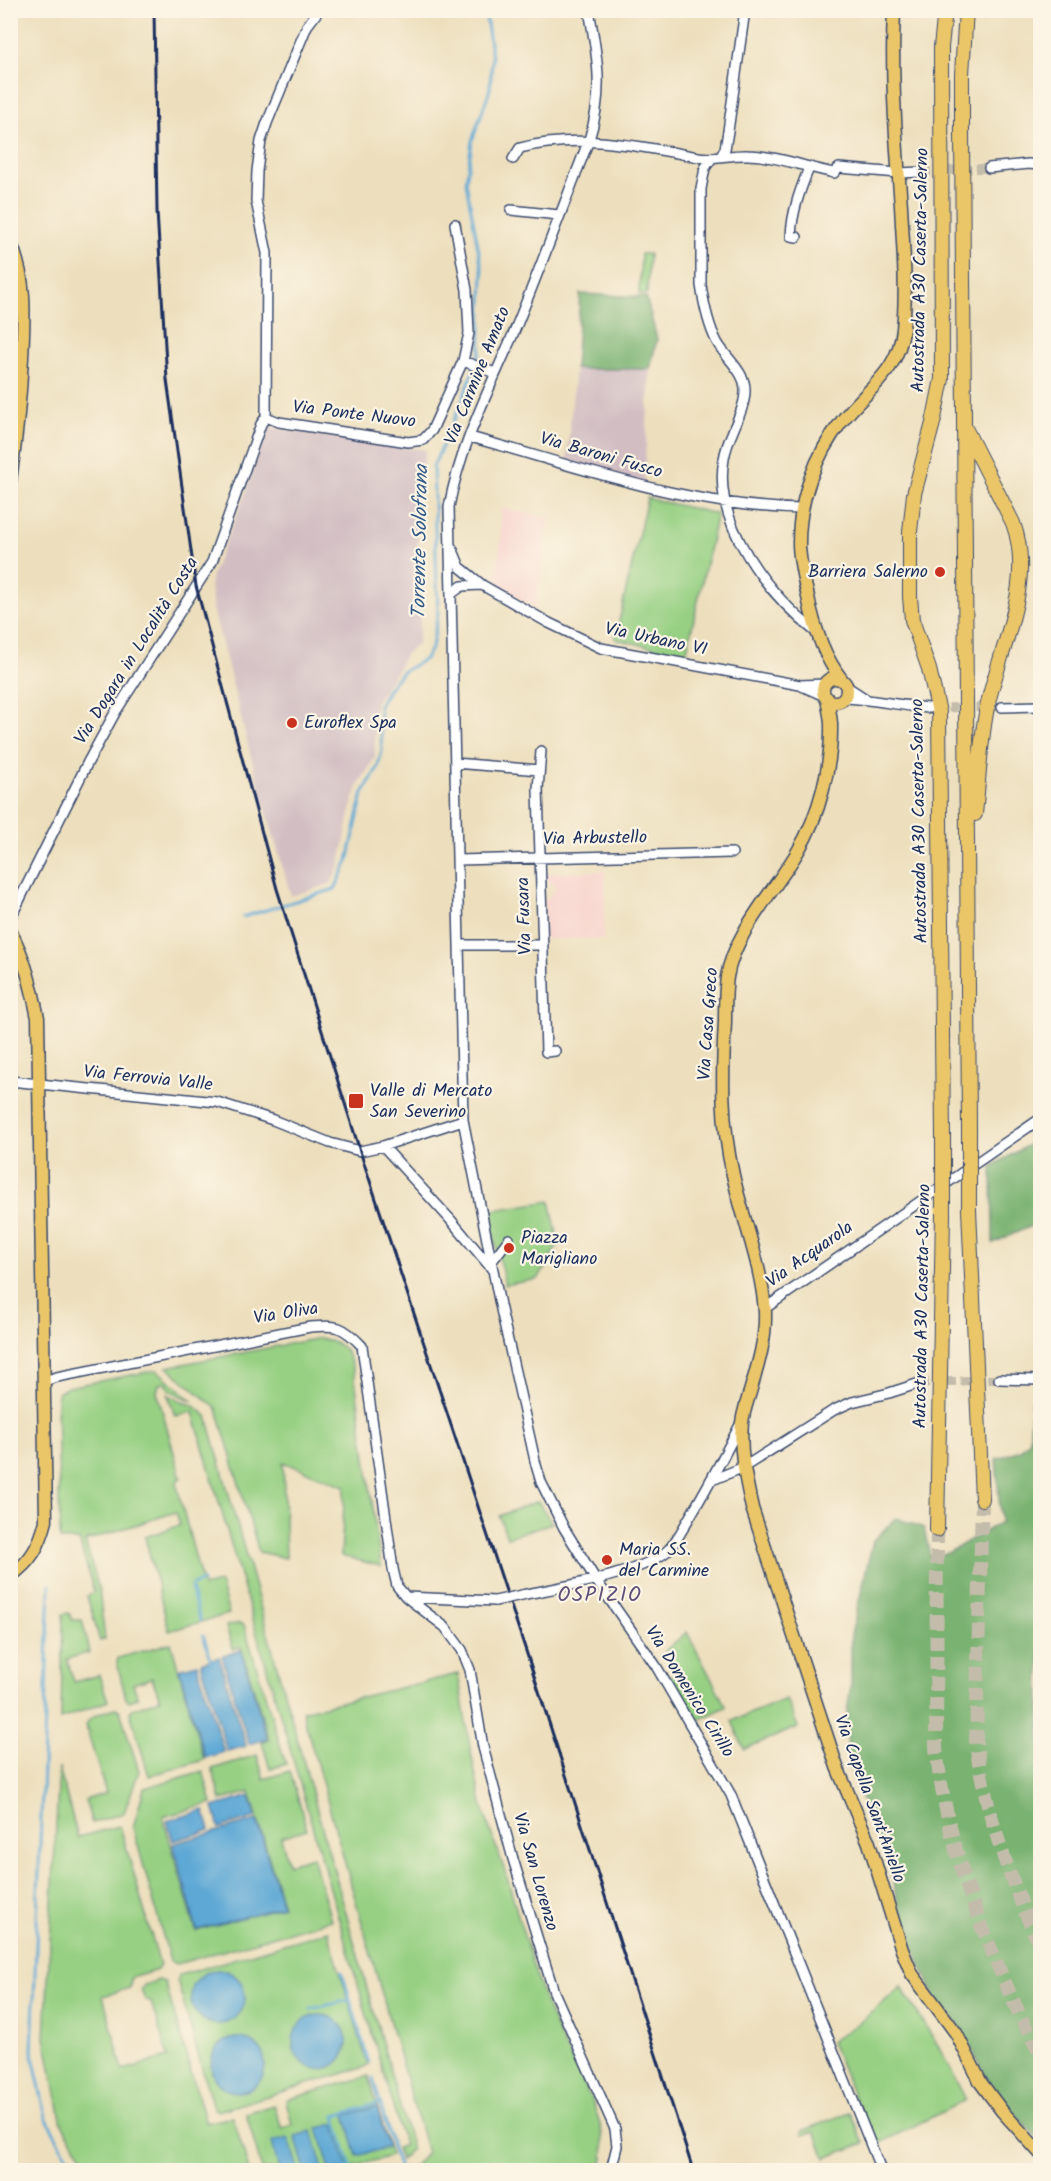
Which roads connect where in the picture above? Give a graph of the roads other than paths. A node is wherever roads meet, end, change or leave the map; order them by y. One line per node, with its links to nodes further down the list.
1 (319, 10): 22 (street, Via Dogara in Località Costa)
2 (589, 10): 7 (street, Via Carmine Amato)
3 (745, 10): 8 (street)
4 (894, 10): 14 (main road)
5 (945, 10): 71 (highway, Autostrada A30 Caserta-Salerno, bridge)
6 (966, 10): 23 (highway)
7 (589, 140): 8 (street); 9 (street); 16 (street, Via Carmine Amato)
8 (717, 157): 11 (street); 26 (street)
9 (513, 159)
10 (1041, 165): 12 (street)
11 (809, 168): 14 (street); 18 (street)
12 (989, 168)
13 (922, 172): 14 (street)
14 (898, 173): 27 (main road)
15 (511, 210): 16 (street)
16 (559, 215): 21 (street, Via Carmine Amato)
17 (455, 224): 20 (street, Via Ponte Nuovo)
18 (797, 237)
19 (10, 241): 25 (main road)
20 (466, 362): 21 (street); 22 (street, Via Ponte Nuovo)
21 (495, 373): 24 (street, Via Carmine Amato)
22 (266, 417): 49 (street, Via Dogara in Località Costa)
23 (965, 428): 48 (highway); 48 (highway)
24 (470, 437): 26 (street, Via Baroni Fusco); 28 (street, Via Carmine Amato)
25 (10, 481)
26 (724, 503): 27 (street, Via Baroni Fusco); 34 (street)
27 (803, 509): 34 (main road)
28 (450, 543): 29 (street, Via Urbano VI); 30 (street, Via Carmine Amato)
29 (460, 567): 30 (street); 31 (street, Via Urbano VI)
30 (451, 575): 32 (street); 33 (street, Via Carmine Amato)
31 (482, 585): 32 (street); 36 (street, Via Urbano VI)
32 (462, 586): 33 (street)
33 (451, 594): 43 (street, Via Carmine Amato)
34 (817, 633): 35 (main road)
35 (832, 668): 36 (main road); 37 (main road)
36 (826, 690): 37 (main road); 37 (main road); 41 (main road)
37 (843, 691): 40 (street); 41 (main road)
38 (1041, 706): 39 (street)
39 (1002, 707)
40 (930, 708)
41 (831, 724): 62 (main road, Via Casa Greco)
42 (541, 751): 44 (street, Via Fusara)
43 (455, 763): 44 (street); 47 (street, Via Carmine Amato)
44 (539, 770): 46 (street, Via Fusara)
45 (732, 853): 46 (street, Via Arbustello)
46 (539, 857): 47 (street, Via Arbustello); 52 (street, Via Fusara)
47 (458, 860): 51 (street, Via Carmine Amato)
48 (968, 899): 70 (highway, bridge)
49 (10, 919)
50 (12, 937): 55 (main road)
51 (460, 945): 52 (street); 57 (street, Via Domenico Cirillo)
52 (543, 945): 53 (street, Via Fusara)
53 (555, 1051)
54 (10, 1081): 55 (street, Via Ferrovia Valle)
55 (41, 1085): 58 (street, Via Ferrovia Valle); 65 (main road)
56 (1041, 1119): 62 (street, Via Acquarola)
57 (463, 1120): 58 (street, Via Ferrovia Valle); 60 (street, Via Domenico Cirillo)
58 (383, 1146): 61 (street)
59 (509, 1239): 60 (street)
60 (492, 1261): 61 (street, Via Domenico Cirillo)
61 (494, 1272): 73 (street, Via Domenico Cirillo)
62 (764, 1309): 67 (main road, Via Acquarola)
63 (999, 1379): 64 (street)
64 (1041, 1380)
65 (44, 1381): 72 (main road); 74 (street, Via Oliva)
66 (920, 1383): 68 (street)
67 (742, 1421): 68 (main road, Via Capella Sant'Aniello); 69 (street, Via Acquarola)
68 (744, 1467): 69 (street); 75 (main road, Via Capella Sant'Aniello)
69 (712, 1480): 73 (street, Via Acquarola)
70 (982, 1499)
71 (937, 1530)
72 (10, 1576)
73 (596, 1580): 74 (street, bridge); 77 (street, Via Domenico Cirillo)
74 (406, 1597): 76 (street, Via San Lorenzo)
75 (1041, 2153)
76 (611, 2170)
77 (881, 2170)

